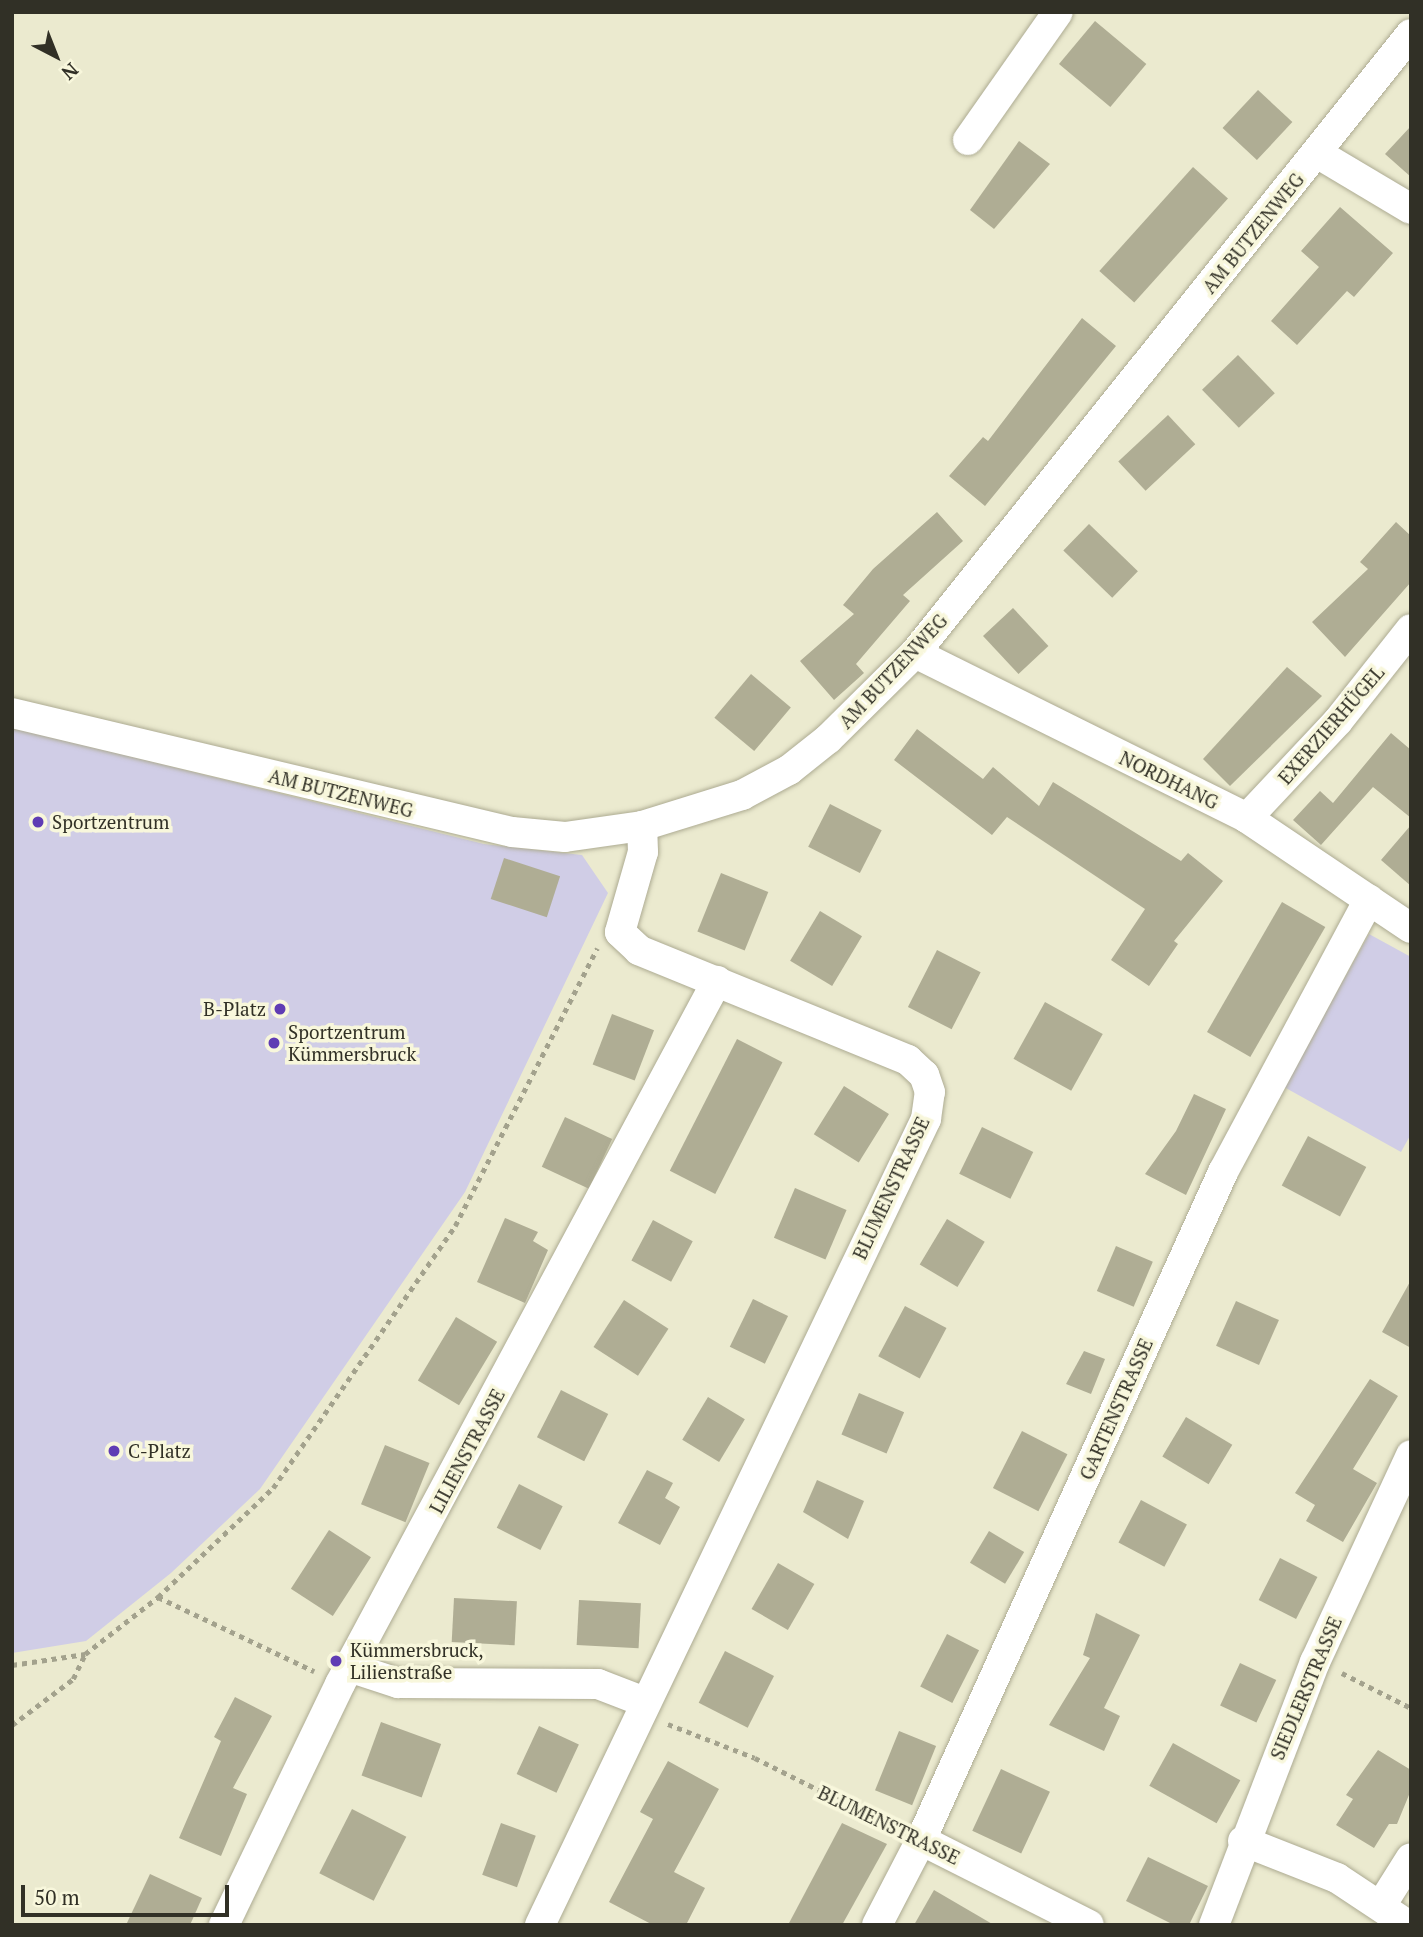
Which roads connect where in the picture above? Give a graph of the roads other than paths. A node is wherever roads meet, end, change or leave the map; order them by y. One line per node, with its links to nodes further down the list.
1 (1058, 12): 3 (street)
2 (1411, 34): 4 (street, AM BUTZENWEG)
3 (968, 140)
4 (1317, 153): 5 (street); 7 (street, AM BUTZENWEG)
5 (1411, 209)
6 (1411, 629): 9 (street, EXERZIERHÜGEL)
7 (915, 653): 9 (street, NORDHANG); 10 (street, AM BUTZENWEG)
8 (12, 713): 10 (street, AM BUTZENWEG)
9 (1247, 818): 11 (street, NORDHANG)
10 (642, 826): 13 (street, BLUMENSTRASSE)
11 (1369, 900): 12 (street, NORDHANG); 17 (street, GARTENSTRASSE)
12 (1411, 928)
13 (717, 981): 15 (street, LILIENSTRASSE); 16 (street, BLUMENSTRASSE)
14 (1411, 1455): 18 (street, SIEDLERSTRASSE)
15 (345, 1675): 16 (street); 21 (street, LILIENSTRASSE)
16 (645, 1702): 22 (street, BLUMENSTRASSE)
17 (921, 1840): 23 (street, GARTENSTRASSE); 24 (street, BLUMENSTRASSE)
18 (1243, 1842): 20 (street); 25 (street, SIEDLERSTRASSE)
19 (1411, 1858): 20 (street)
20 (1381, 1904): 26 (street)
21 (224, 1925)
22 (540, 1925)
23 (877, 1925)
24 (1088, 1925)
25 (1214, 1925)
26 (1408, 1925)

